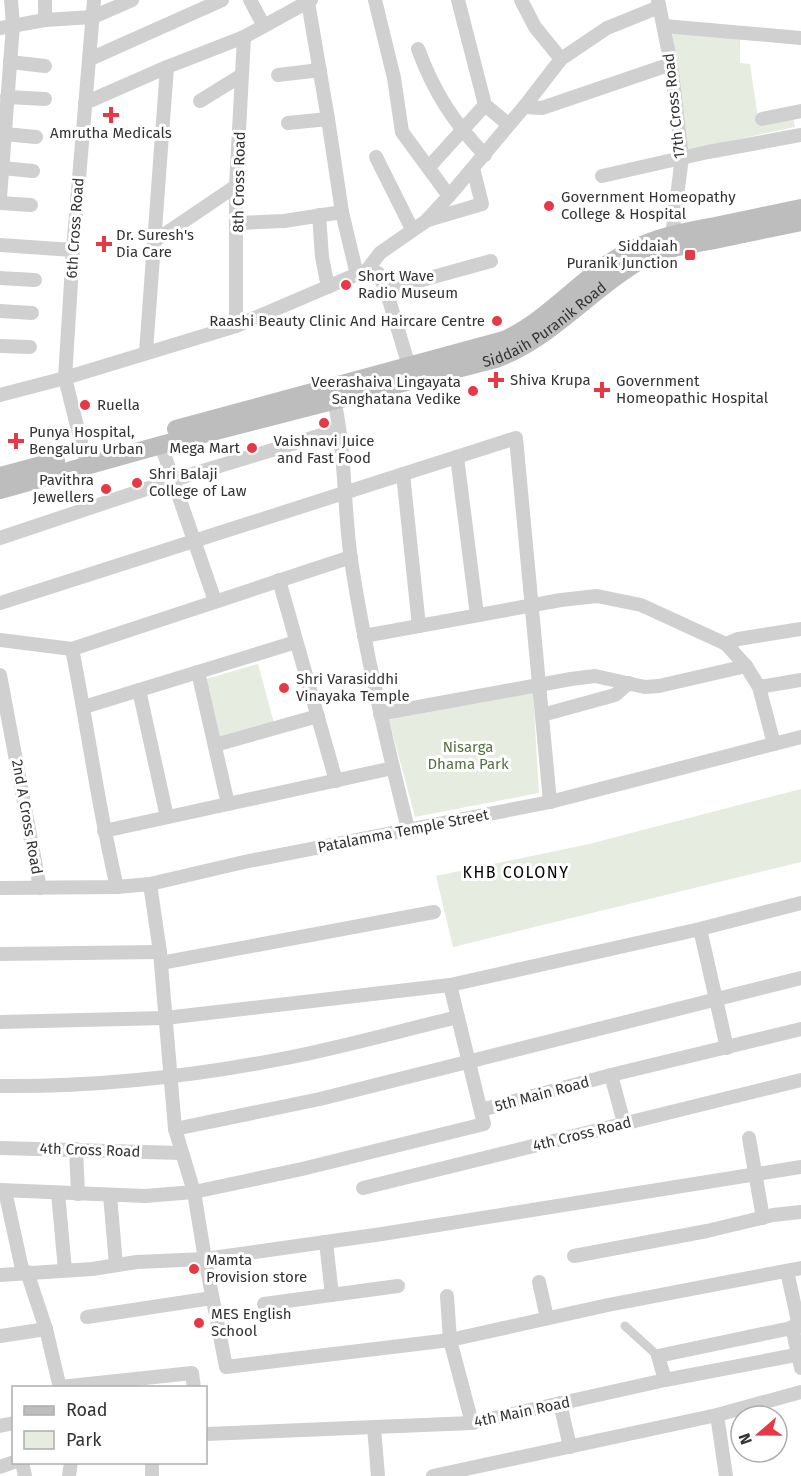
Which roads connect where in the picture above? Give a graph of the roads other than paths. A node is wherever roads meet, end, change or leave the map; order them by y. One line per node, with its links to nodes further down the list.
1 (11, 0): 14 (street)
2 (45, 0): 13 (street)
3 (94, 0): 12 (street, 6th Cross Road)
4 (132, 0): 12 (street)
5 (222, 0): 20 (street)
6 (250, 0): 15 (street)
7 (375, 0): 47 (street)
8 (459, 0): 33 (street)
9 (521, 0): 21 (street)
10 (309, 1): 15 (street); 26 (street)
11 (659, 3): 16 (street, 17th Cross Road); 21 (street)
12 (93, 17): 13 (street); 20 (street, 6th Cross Road)
13 (45, 20): 14 (street)
14 (6, 26): 22 (street)
15 (264, 26): 17 (street)
16 (663, 26): 18 (street); 23 (street, 17th Cross Road)
17 (244, 37): 25 (street); 27 (street, 8th Cross Road)
18 (801, 38)
19 (418, 49): 40 (street)
20 (90, 59): 32 (street, 6th Cross Road)
21 (561, 59): 34 (street)
22 (10, 62): 24 (street); 29 (street)
23 (671, 64): 34 (street); 46 (street, 17th Cross Road)
24 (45, 66)
25 (167, 67): 32 (street); 64 (street)
26 (320, 70): 28 (street); 36 (street)
27 (242, 75): 31 (street); 52 (street, 8th Cross Road)
28 (278, 75)
29 (8, 97): 30 (street); 41 (street)
30 (45, 99)
31 (200, 101)
32 (85, 103): 67 (street, 6th Cross Road)
33 (485, 105): 39 (street); 40 (street)
34 (524, 107): 39 (street)
35 (801, 111): 37 (street)
36 (328, 119): 38 (street); 58 (street)
37 (762, 119)
38 (288, 123)
39 (508, 124): 44 (street)
40 (462, 132): 44 (street); 47 (street)
41 (5, 134): 43 (street); 48 (street)
42 (801, 135): 46 (street)
43 (36, 137)
44 (485, 155): 49 (street)
45 (376, 157): 63 (street)
46 (682, 157): 51 (street); 65 (street, 17th Cross Road)
47 (429, 167): 53 (street)
48 (2, 168): 50 (street); 54 (street)
49 (473, 168): 53 (street); 60 (street)
50 (33, 171)
51 (602, 176)
52 (236, 186): 62 (street, 8th Cross Road); 64 (street)
53 (449, 196): 60 (street)
54 (0, 198)
55 (0, 203): 56 (street)
56 (31, 205)
57 (801, 208): 65 (main road, Siddaih Puranik Road)
58 (342, 212): 59 (street); 69 (street)
59 (319, 215): 62 (street); 72 (street)
60 (426, 221): 63 (street)
61 (801, 222): 65 (main road, Siddaih Puranik Road)
62 (238, 224): 76 (street, 8th Cross Road)
63 (412, 229): 69 (street)
64 (156, 240): 79 (street)
65 (671, 242): 80 (main road, Siddaih Puranik Road); 82 (main road, Siddaih Puranik Road)
66 (0, 245): 67 (street)
67 (73, 250): 81 (street, 6th Cross Road)
68 (491, 261): 73 (street)
69 (362, 272): 72 (street); 73 (street)
70 (0, 278): 71 (street)
71 (35, 280)
72 (328, 287): 76 (street)
73 (386, 290): 80 (street)
74 (0, 312): 75 (street)
75 (32, 313)
76 (236, 326): 79 (street)
77 (0, 346): 78 (street)
78 (30, 347)
79 (146, 352): 81 (street)
80 (409, 366): 82 (main road, Siddaih Puranik Road)
81 (65, 378): 83 (street); 86 (street, 6th Cross Road)
82 (333, 394): 84 (street); 85 (main road, Siddaih Puranik Road); 86 (main road, Siddaih Puranik Road)
83 (0, 395)
84 (338, 429): 90 (street); 92 (street)
85 (161, 445): 90 (street); 91 (main road, Siddaih Puranik Road)
86 (84, 454): 89 (main road, Siddaih Puranik Road)
87 (457, 457): 88 (street); 99 (street); 100 (street)
88 (403, 474): 92 (street); 101 (street)
89 (0, 476)
90 (173, 480): 93 (street); 94 (street)
91 (0, 490)
92 (346, 491): 94 (street); 95 (street)
93 (0, 538)
94 (194, 541): 97 (street); 98 (street)
95 (351, 556): 96 (street); 103 (street)
96 (279, 580): 97 (street); 105 (street)
97 (215, 601): 107 (street)
98 (0, 603)
99 (532, 605): 100 (street); 106 (street); 113 (street)
100 (477, 615): 101 (street)
101 (419, 626): 103 (street)
102 (801, 629): 106 (street)
103 (364, 636): 117 (street)
104 (0, 640): 107 (street)
105 (296, 642): 109 (street); 119 (street)
106 (726, 644): 108 (street)
107 (72, 649): 116 (street)
108 (746, 666): 112 (street); 114 (street)
109 (198, 672): 115 (street); 122 (street)
110 (0, 675): 133 (street, 2nd A Cross Road)
111 (801, 680): 114 (street)
112 (629, 683): 113 (street); 118 (street)
113 (539, 685): 117 (street); 118 (street)
114 (759, 687): 121 (street)
115 (139, 690): 116 (street); 127 (street)
116 (84, 707): 129 (street)
117 (380, 714): 123 (street)
118 (542, 715): 125 (street)
119 (318, 716): 122 (street); 124 (street)
120 (801, 737): 121 (street, Patalamma Temple Street)
121 (774, 744): 125 (street, Patalamma Temple Street)
122 (215, 745): 126 (street)
123 (393, 768): 124 (street); 128 (street)
124 (336, 781): 126 (street)
125 (550, 802): 128 (street, Patalamma Temple Street)
126 (228, 804): 127 (street)
127 (167, 817): 129 (street)
128 (408, 829): 130 (street, Patalamma Temple Street)
129 (104, 831): 131 (street)
130 (150, 884): 131 (street, Patalamma Temple Street); 138 (street)
131 (117, 887): 133 (street, Patalamma Temple Street)
132 (0, 888): 133 (street, Patalamma Temple Street)
133 (40, 888)
134 (801, 903): 136 (street)
135 (434, 912): 138 (street)
136 (700, 928): 140 (street); 141 (street)
137 (0, 954): 138 (street)
138 (160, 958): 143 (street)
139 (801, 978): 141 (street)
140 (450, 985): 142 (street); 143 (street)
141 (716, 1000): 146 (street); 147 (street)
142 (458, 1017): 147 (street); 149 (street)
143 (165, 1018): 144 (street); 149 (street)
144 (0, 1022)
145 (801, 1029): 146 (street, 5th Main Road)
146 (727, 1048): 148 (street, 5th Main Road)
147 (470, 1060): 152 (street); 154 (street)
148 (611, 1075): 152 (street, 5th Main Road); 153 (street)
149 (170, 1076): 151 (street); 154 (street)
150 (801, 1080): 153 (street, 4th Cross Road)
151 (0, 1086)
152 (481, 1110): 163 (street, 5th Main Road)
153 (624, 1123): 161 (street, 4th Cross Road)
154 (175, 1129): 158 (street)
155 (749, 1138): 160 (street)
156 (0, 1148): 157 (street, 4th Cross Road)
157 (76, 1149): 158 (street, 4th Cross Road); 165 (street)
158 (181, 1153): 163 (street)
159 (801, 1167): 160 (street)
160 (756, 1176): 168 (street); 169 (street)
161 (363, 1188)
162 (2, 1190): 164 (street); 175 (street)
163 (194, 1192): 166 (street); 171 (street)
164 (58, 1193): 165 (street); 173 (street)
165 (78, 1194): 166 (street)
166 (110, 1195): 172 (street)
167 (801, 1212): 168 (street)
168 (763, 1218): 170 (street)
169 (326, 1242): 171 (street); 179 (street)
170 (574, 1256)
171 (205, 1259): 172 (street); 181 (street)
172 (116, 1265): 173 (street)
173 (65, 1270): 175 (street)
174 (794, 1270): 184 (street); 186 (street)
175 (27, 1272): 176 (street); 187 (street)
176 (0, 1275)
177 (539, 1282): 184 (street)
178 (398, 1286): 179 (street)
179 (332, 1295): 182 (street)
180 (447, 1296): 190 (street)
181 (212, 1298): 183 (street); 190 (street)
182 (264, 1304)
183 (87, 1317)
184 (547, 1318): 190 (street)
185 (625, 1326): 191 (street)
186 (797, 1326): 188 (street); 192 (street)
187 (46, 1329): 189 (street); 195 (street)
188 (765, 1333): 191 (street); 193 (street)
189 (0, 1336)
190 (450, 1340): 201 (street)
191 (658, 1356): 194 (street)
192 (800, 1359): 193 (street, 4th Main Road)
193 (769, 1360): 194 (street, 4th Main Road)
194 (664, 1380): 199 (street, 4th Main Road)
195 (60, 1386)
196 (69, 1386): 197 (street)
197 (194, 1386)
198 (801, 1392): 200 (street)
199 (560, 1403): 201 (street, 4th Main Road); 204 (street)
200 (717, 1415): 204 (street); 207 (street)
201 (472, 1424): 202 (street, 4th Main Road)
202 (374, 1427): 203 (street, 4th Main Road); 205 (street)
203 (207, 1434)
204 (570, 1447): 206 (street)
205 (378, 1476)
206 (433, 1476)
207 (726, 1476)

